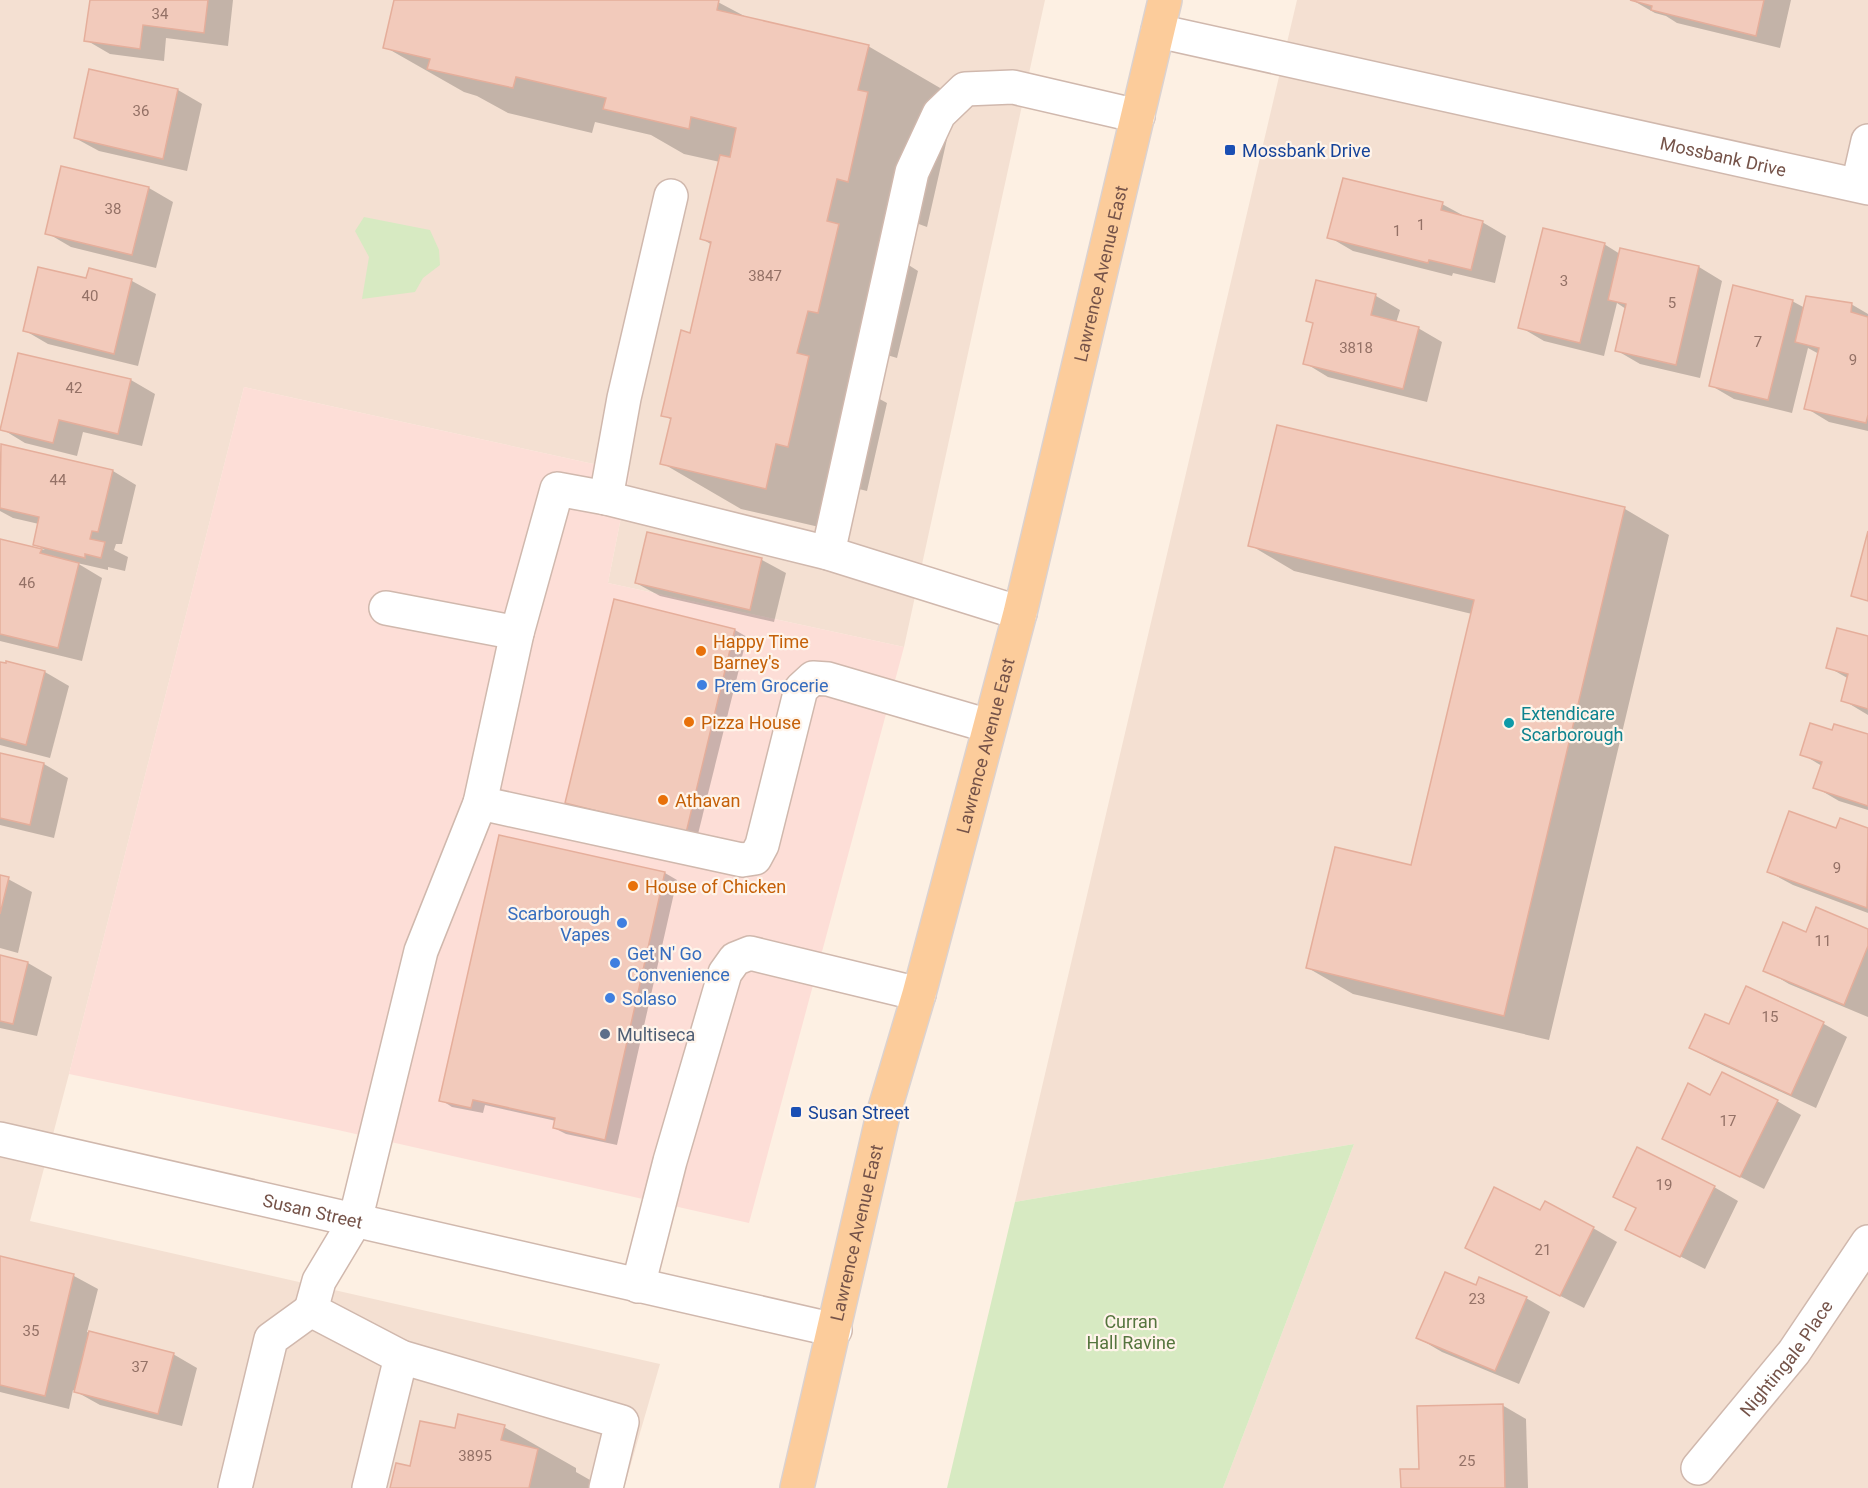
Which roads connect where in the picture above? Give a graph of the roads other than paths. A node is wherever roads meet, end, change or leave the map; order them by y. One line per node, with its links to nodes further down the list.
1 (1161, 15): 2 (main road, Lawrence Avenue East); 4 (street, Mossbank Drive)
2 (1138, 116): 7 (street); 9 (main road, Lawrence Avenue East)
3 (1868, 141): 4 (street)
4 (1863, 187)
5 (671, 196): 6 (street)
6 (606, 498): 7 (street); 10 (street)
7 (828, 553): 9 (street)
8 (386, 608): 10 (street)
9 (1020, 614): 11 (main road, Lawrence Avenue East)
10 (517, 633): 12 (street)
11 (989, 726): 12 (street); 13 (main road, Lawrence Avenue East)
12 (480, 803): 15 (street)
13 (919, 994): 17 (street); 19 (main road, Lawrence Avenue East)
14 (0, 1139): 15 (street, Susan Street)
15 (355, 1221): 17 (street, Susan Street); 18 (street)
16 (1868, 1242): 21 (street, Nightingale Place)
17 (638, 1286): 19 (street, Susan Street)
18 (311, 1310): 20 (street); 22 (street)
19 (835, 1330): 25 (main road, Lawrence Avenue East)
20 (401, 1357): 23 (street); 24 (street)
21 (1698, 1468)
22 (235, 1488)
23 (369, 1488)
24 (606, 1488)
25 (797, 1488)

